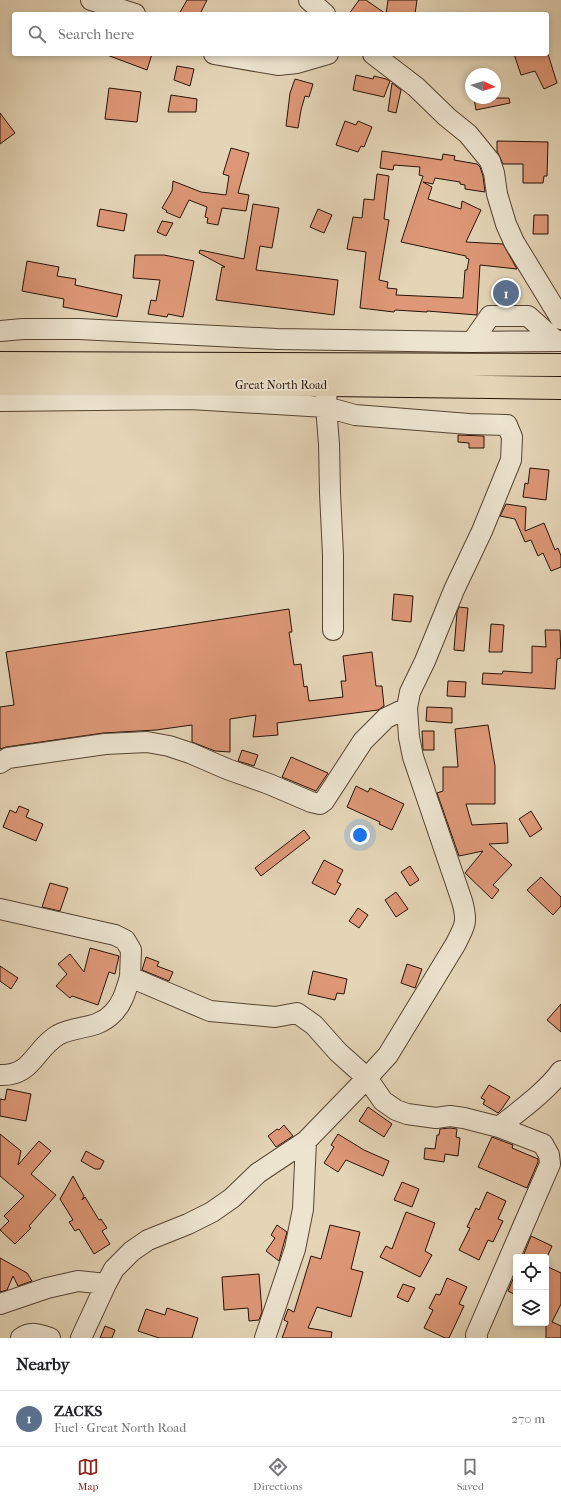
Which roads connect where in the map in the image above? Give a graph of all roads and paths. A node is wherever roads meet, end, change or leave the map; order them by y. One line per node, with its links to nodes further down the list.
1 (91, 0): 3 (street)
2 (309, 0): 4 (street)
3 (129, 12)
4 (323, 12)
5 (226, 56): 6 (street)
6 (321, 56)
7 (376, 56): 8 (street)
8 (561, 319)
9 (0, 331): 11 (street)
10 (559, 341): 11 (street); 11 (street)
11 (472, 342)
12 (0, 363): 13 (main road, Great North Road)
13 (561, 365)
14 (0, 384): 15 (main road, Great North Road)
15 (327, 385): 16 (main road, Great North Road); 18 (street)
16 (561, 388)
17 (0, 401): 18 (street)
18 (326, 408): 19 (street); 20 (street)
19 (332, 630)
20 (407, 708): 21 (street); 26 (street)
21 (0, 763)
22 (0, 909): 23 (street)
23 (130, 977): 25 (street); 26 (street)
24 (561, 1071): 27 (street)
25 (0, 1075)
26 (367, 1078): 27 (street); 28 (street)
27 (499, 1127): 35 (street)
28 (306, 1141): 29 (street); 34 (street)
29 (106, 1284): 30 (street); 33 (street)
30 (0, 1304)
31 (22, 1338): 32 (street)
32 (50, 1338)
33 (81, 1338)
34 (265, 1338)
35 (477, 1338)

